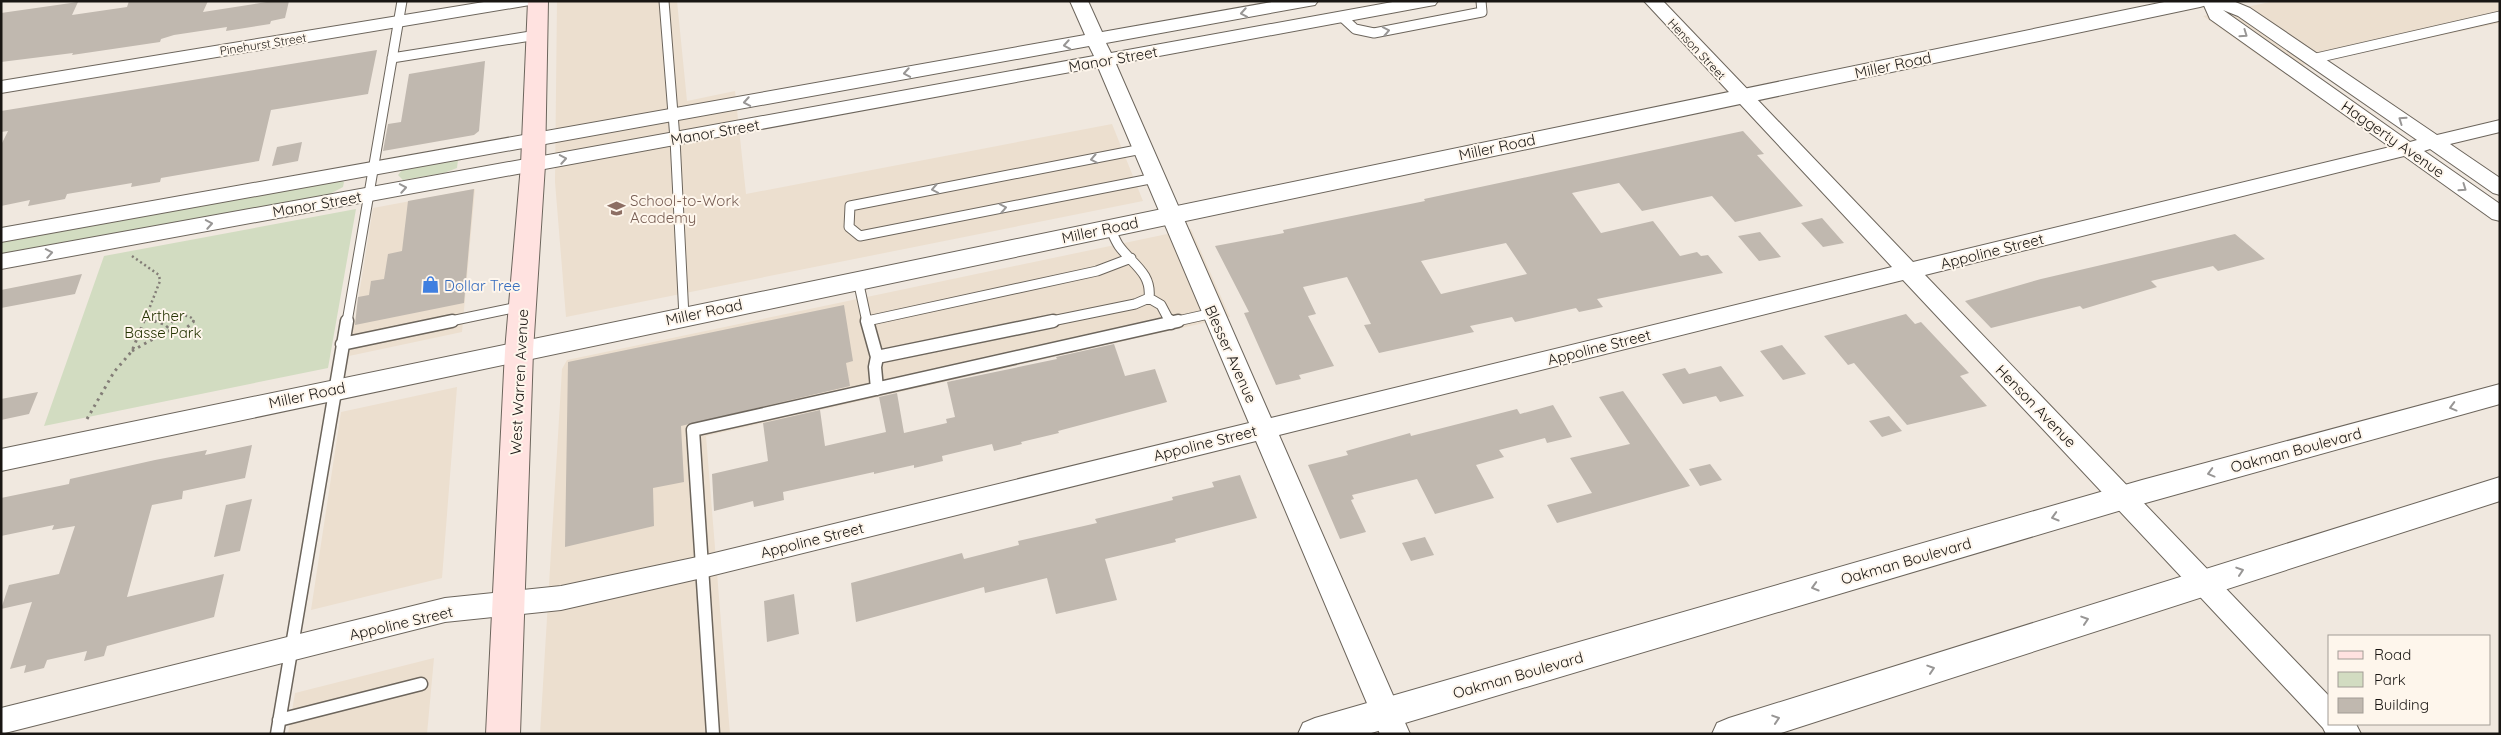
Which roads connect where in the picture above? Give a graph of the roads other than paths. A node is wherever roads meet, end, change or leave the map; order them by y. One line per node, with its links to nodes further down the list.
1 (402, 1): 15 (lane)
2 (524, 1): 15 (street, Pinehurst Street)
3 (538, 1): 16 (main road, West Warren Avenue)
4 (664, 1): 23 (lane)
5 (1079, 1): 17 (street, Blesser Avenue)
6 (1309, 1): 17 (street, Manor Street, one-way to 17)
7 (1429, 1): 14 (street, Manor Street)
8 (1481, 1): 14 (lane, one-way to 8)
9 (1653, 1): 22 (street, Henson Street)
10 (2200, 1): 22 (street, Miller Road)
11 (2211, 1): 20 (street, Haggerty Avenue, one-way to 20)
12 (2216, 1): 19 (street, Haggerty Avenue)
13 (2500, 16): 19 (lane)
14 (1342, 17): 17 (street, Manor Street)
15 (398, 22): 18 (lane); 21 (street, Pinehurst Street)
16 (537, 35): 18 (lane); 26 (main road, West Warren Avenue)
17 (1100, 50): 23 (street, Manor Street, one-way to 23); 25 (street, Manor Street); 28 (street, Blesser Avenue)
18 (392, 58): 31 (lane)
19 (2312, 59): 20 (street); 27 (street, Haggerty Avenue, one-way to 19)
20 (2286, 64): 29 (street, Haggerty Avenue)
21 (1, 87)
22 (1743, 96): 36 (street, Miller Road); 41 (street, Henson Avenue)
23 (673, 115): 25 (lane); 26 (street, Manor Street)
24 (2500, 126): 27 (street, Appoline Street)
25 (675, 139): 30 (street, Manor Street, one-way to 25); 46 (lane)
26 (534, 140): 30 (main road, West Warren Avenue); 31 (street, Manor Street)
27 (2433, 142): 29 (street, Appoline Street); 33 (street, Haggerty Avenue)
28 (1142, 149): 32 (street, Blesser Avenue); 32 (lane, one-way to 32)
29 (2407, 149): 35 (street, Haggerty Avenue, one-way to 35); 41 (street, Appoline Street)
30 (533, 165): 34 (street, Manor Street, one-way to 30); 44 (main road, West Warren Avenue)
31 (373, 169): 34 (lane); 38 (street, Manor Street)
32 (1155, 178): 36 (street, Blesser Avenue)
33 (2500, 188)
34 (368, 195): 40 (street, Manor Street, one-way to 34); 49 (lane)
35 (2500, 214)
36 (1171, 215): 37 (street, Miller Road); 45 (street, Blesser Avenue)
37 (1110, 228): 39 (lane); 42 (street, Miller Road)
38 (1, 235)
39 (1131, 258): 43 (lane); 47 (lane)
40 (1, 262)
41 (1908, 271): 55 (street, Appoline Street); 58 (street, Henson Avenue)
42 (858, 280): 46 (street, Miller Road); 47 (lane)
43 (1149, 298): 48 (lane); 51 (lane)
44 (523, 306): 49 (lane); 50 (main road, West Warren Avenue)
45 (1213, 313): 48 (lane); 55 (street, Blesser Avenue)
46 (684, 317): 50 (street, Miller Road)
47 (867, 321): 51 (lane)
48 (1171, 323): 52 (lane)
49 (342, 344): 53 (lane)
50 (519, 351): 53 (street, Miller Road); 61 (main road, West Warren Avenue)
51 (877, 357): 52 (lane)
52 (877, 389): 59 (lane)
53 (334, 390): 56 (street, Miller Road); 62 (lane)
54 (2500, 394): 58 (street, Oakman Boulevard, one-way to 58)
55 (1264, 429): 59 (street, Appoline Street); 66 (street, Blesser Avenue)
56 (1, 460)
57 (2500, 489): 60 (street, one-way to 57)
58 (2123, 497): 60 (street, Henson Avenue); 66 (street, Oakman Boulevard, one-way to 66)
59 (702, 567): 61 (street, Appoline Street); 70 (lane)
60 (2203, 583): 64 (street, Henson Avenue); 72 (street, one-way to 60)
61 (508, 605): 62 (street, Appoline Street); 69 (main road, West Warren Avenue)
62 (291, 649): 65 (street, Appoline Street); 68 (lane)
63 (421, 684): 68 (lane)
64 (2328, 715)
65 (1, 721)
66 (1391, 723): 71 (street, Oakman Boulevard)
67 (2337, 725): 73 (street)
68 (278, 727)
69 (502, 734)
70 (714, 734)
71 (1315, 734)
72 (1730, 734)
73 (2346, 734)

